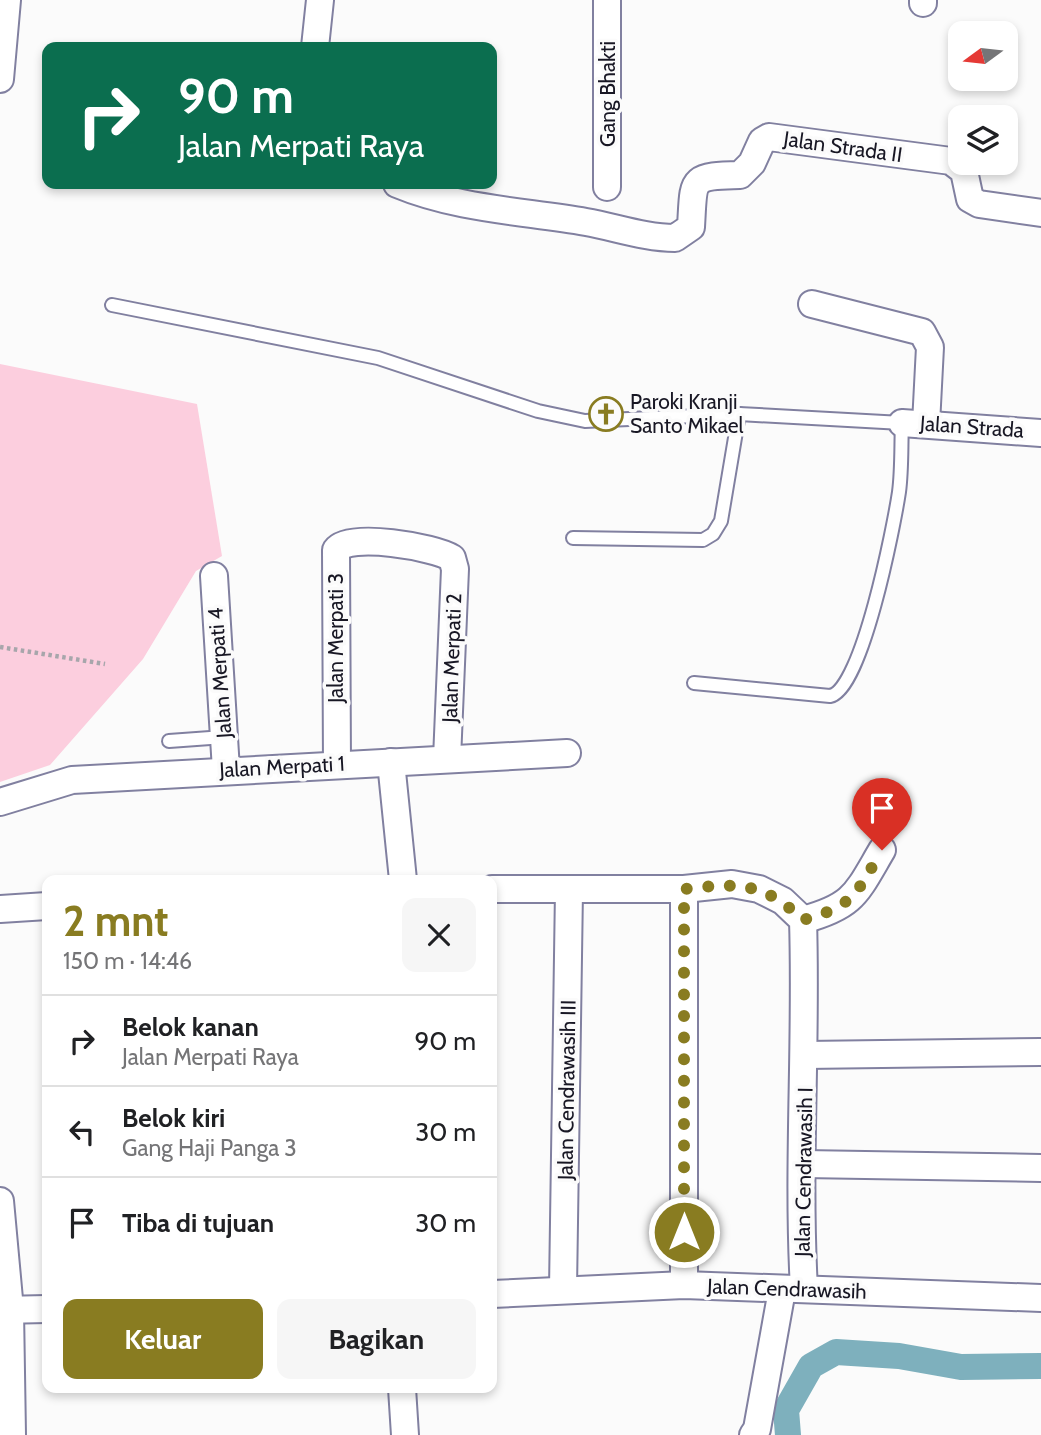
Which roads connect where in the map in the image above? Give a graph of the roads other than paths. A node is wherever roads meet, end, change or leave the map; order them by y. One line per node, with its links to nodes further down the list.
1 (8, 0): 5 (street)
2 (320, 0): 4 (street)
3 (607, 0): 6 (street, Gang Bhakti)
4 (316, 42)
5 (0, 79)
6 (607, 187)
7 (409, 189): 8 (street, Jalan Strada II)
8 (1041, 213)
9 (812, 304): 12 (street)
10 (112, 305): 11 (lane)
11 (738, 414): 12 (lane); 14 (lane)
12 (914, 423): 13 (street, Jalan Strada); 17 (lane)
13 (1041, 433)
14 (573, 538)
15 (452, 558): 21 (street, Jalan Merpati 2); 23 (street, Jalan Merpati 3)
16 (214, 576): 18 (street, Jalan Merpati 4)
17 (694, 683)
18 (225, 737): 19 (lane); 24 (street, Jalan Merpati 4)
19 (169, 741)
20 (567, 753): 21 (street, Jalan Merpati 1)
21 (447, 759): 22 (street, Jalan Merpati 1)
22 (390, 762): 23 (street, Jalan Merpati 1); 27 (street)
23 (337, 765): 24 (street, Jalan Merpati 1)
24 (226, 770): 25 (street, Jalan Merpati 1)
25 (0, 802)
26 (882, 850): 33 (street)
27 (402, 875)
28 (497, 889): 30 (street)
29 (684, 889): 30 (street); 33 (street); 39 (street)
30 (569, 890): 40 (street, Jalan Cendrawasih III)
31 (42, 906): 32 (street)
32 (0, 909)
33 (803, 920): 35 (street, Jalan Cendrawasih I)
34 (1041, 1052): 35 (street)
35 (805, 1055): 36 (street, Jalan Cendrawasih I)
36 (804, 1164): 37 (street); 41 (street, Jalan Cendrawasih I)
37 (1041, 1168)
38 (0, 1205): 45 (street)
39 (684, 1285): 40 (street, Jalan Cendrawasih); 41 (street, Jalan Cendrawasih)
40 (563, 1289): 42 (street, Jalan Cendrawasih)
41 (793, 1290): 43 (street, Jalan Cendrawasih); 49 (street, Jalan Cendrawasih I)
42 (497, 1294)
43 (1041, 1298)
44 (42, 1309): 45 (street)
45 (5, 1310): 47 (street)
46 (402, 1393): 48 (street)
47 (12, 1435)
48 (405, 1435)
49 (752, 1435)

